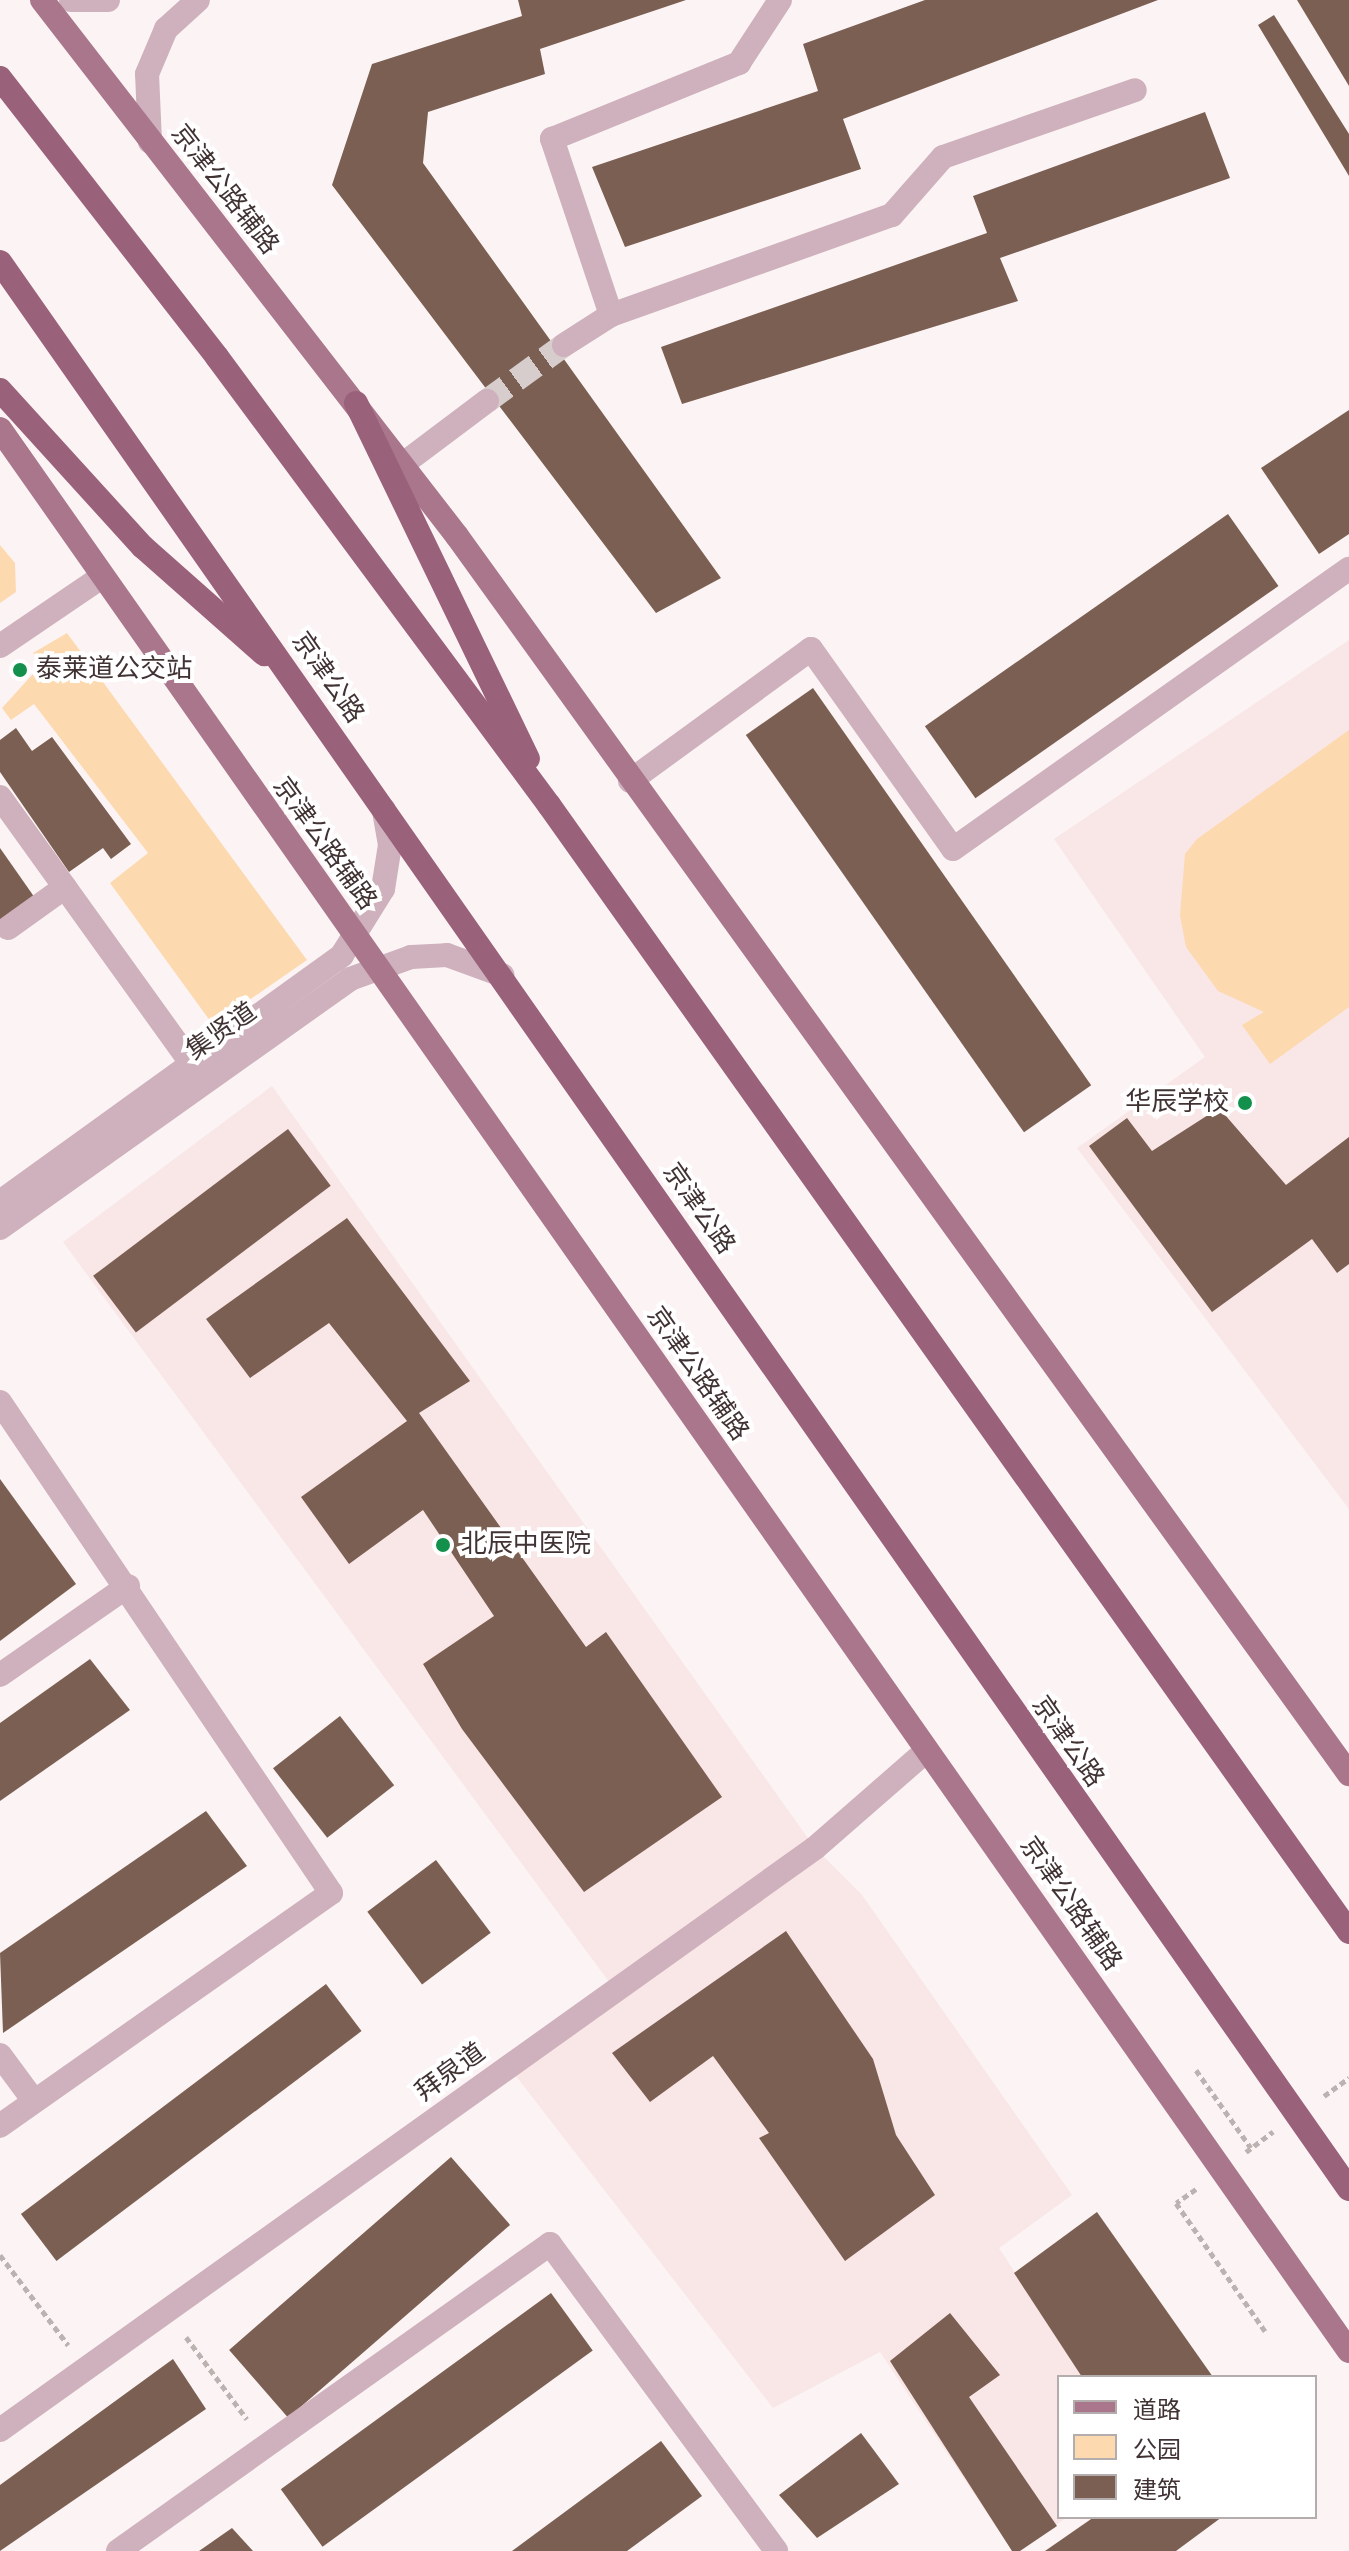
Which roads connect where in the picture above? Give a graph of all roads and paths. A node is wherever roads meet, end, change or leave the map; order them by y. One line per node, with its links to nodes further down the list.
1 (42, 0): 8 (main road, 京津公路辅路)
2 (71, 0): 3 (street)
3 (108, 0)
4 (198, 0): 8 (street)
5 (780, 0): 10 (street)
6 (0, 78): 23 (highway)
7 (1135, 90): 10 (street)
8 (150, 142): 14 (main road, 京津公路辅路)
9 (0, 262): 20 (highway, 京津公路)
10 (611, 315): 11 (street)
11 (564, 345)
12 (0, 390): 20 (highway)
13 (487, 401): 16 (street)
14 (356, 403): 16 (main road, 京津公路辅路); 23 (highway)
15 (0, 429): 18 (main road, 京津公路辅路)
16 (403, 464): 21 (main road, 京津公路辅路)
17 (1349, 569): 21 (street)
18 (100, 578): 19 (street); 27 (main road, 京津公路辅路)
19 (0, 646)
20 (297, 685): 24 (highway, 京津公路)
21 (630, 781): 37 (main road, 京津公路辅路)
22 (0, 797): 25 (street)
23 (549, 805): 38 (highway)
24 (384, 808): 27 (street, 集贤道); 29 (highway, 京津公路)
25 (65, 887): 26 (street); 30 (street)
26 (8, 928)
27 (357, 939): 28 (main road, 京津公路辅路); 30 (street, 集贤道)
28 (378, 967): 29 (street, 集贤道); 30 (street, 集贤道); 36 (main road, 京津公路辅路)
29 (502, 975): 49 (highway, 京津公路)
30 (198, 1072): 31 (street, 集贤道); 32 (street, 集贤道)
31 (0, 1202)
32 (0, 1228)
33 (0, 1402): 34 (street)
34 (128, 1586): 35 (street); 42 (street)
35 (0, 1675)
36 (926, 1751): 51 (street, 拜泉道); 53 (main road, 京津公路辅路)
37 (1349, 1774)
38 (1349, 1932)
39 (0, 2055): 42 (street)
40 (1196, 2070): 46 (path)
41 (1349, 2078): 43 (path)
42 (34, 2101): 45 (street)
43 (1312, 2104)
44 (1288, 2122): 46 (path)
45 (0, 2126)
46 (1251, 2148): 47 (path)
47 (1239, 2157)
48 (1201, 2185): 52 (path)
49 (1349, 2189)
50 (0, 2255): 54 (path)
51 (167, 2311): 54 (street, 拜泉道); 56 (path)
52 (1265, 2331)
53 (1349, 2351)
54 (85, 2369): 55 (street, 拜泉道)
55 (0, 2430)
56 (266, 2446): 57 (street); 58 (street)
57 (118, 2551)
58 (776, 2551)

